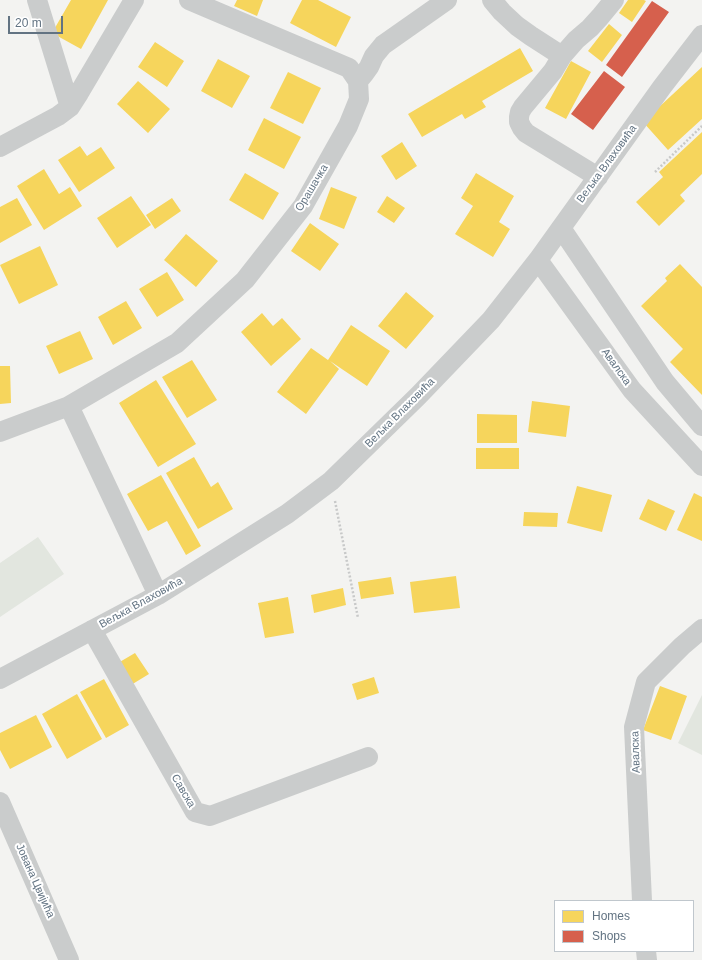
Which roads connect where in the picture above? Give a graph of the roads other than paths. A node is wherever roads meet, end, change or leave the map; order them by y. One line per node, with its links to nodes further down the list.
1 (37, 0): 12 (street)
2 (134, 0): 12 (street)
3 (190, 0): 11 (street)
4 (446, 0): 11 (street)
5 (492, 0): 8 (street)
6 (614, 0): 8 (street)
7 (702, 35): 10 (street, Вељка Влаховића)
8 (562, 56): 14 (street)
9 (702, 56): 10 (street)
10 (675, 69): 14 (street, Вељка Влаховића)
11 (358, 82): 17 (street, Орашачка)
12 (70, 107): 13 (street)
13 (0, 146)
14 (598, 177): 15 (street, Вељка Влаховића)
15 (561, 228): 16 (street, Вељка Влаховића); 18 (street)
16 (538, 260): 20 (street, Авалска); 21 (street, Вељка Влаховића)
17 (68, 406): 19 (street, Орашачка); 21 (street)
18 (702, 426)
19 (0, 432)
20 (702, 466)
21 (158, 595): 23 (street, Вељка Влаховића)
22 (702, 629): 27 (street, Авалска)
23 (92, 630): 24 (street, Вељка Влаховића); 25 (street, Савска)
24 (0, 679)
25 (368, 757)
26 (0, 802): 28 (street, Јована Цвијића)
27 (642, 900)
28 (69, 960)

